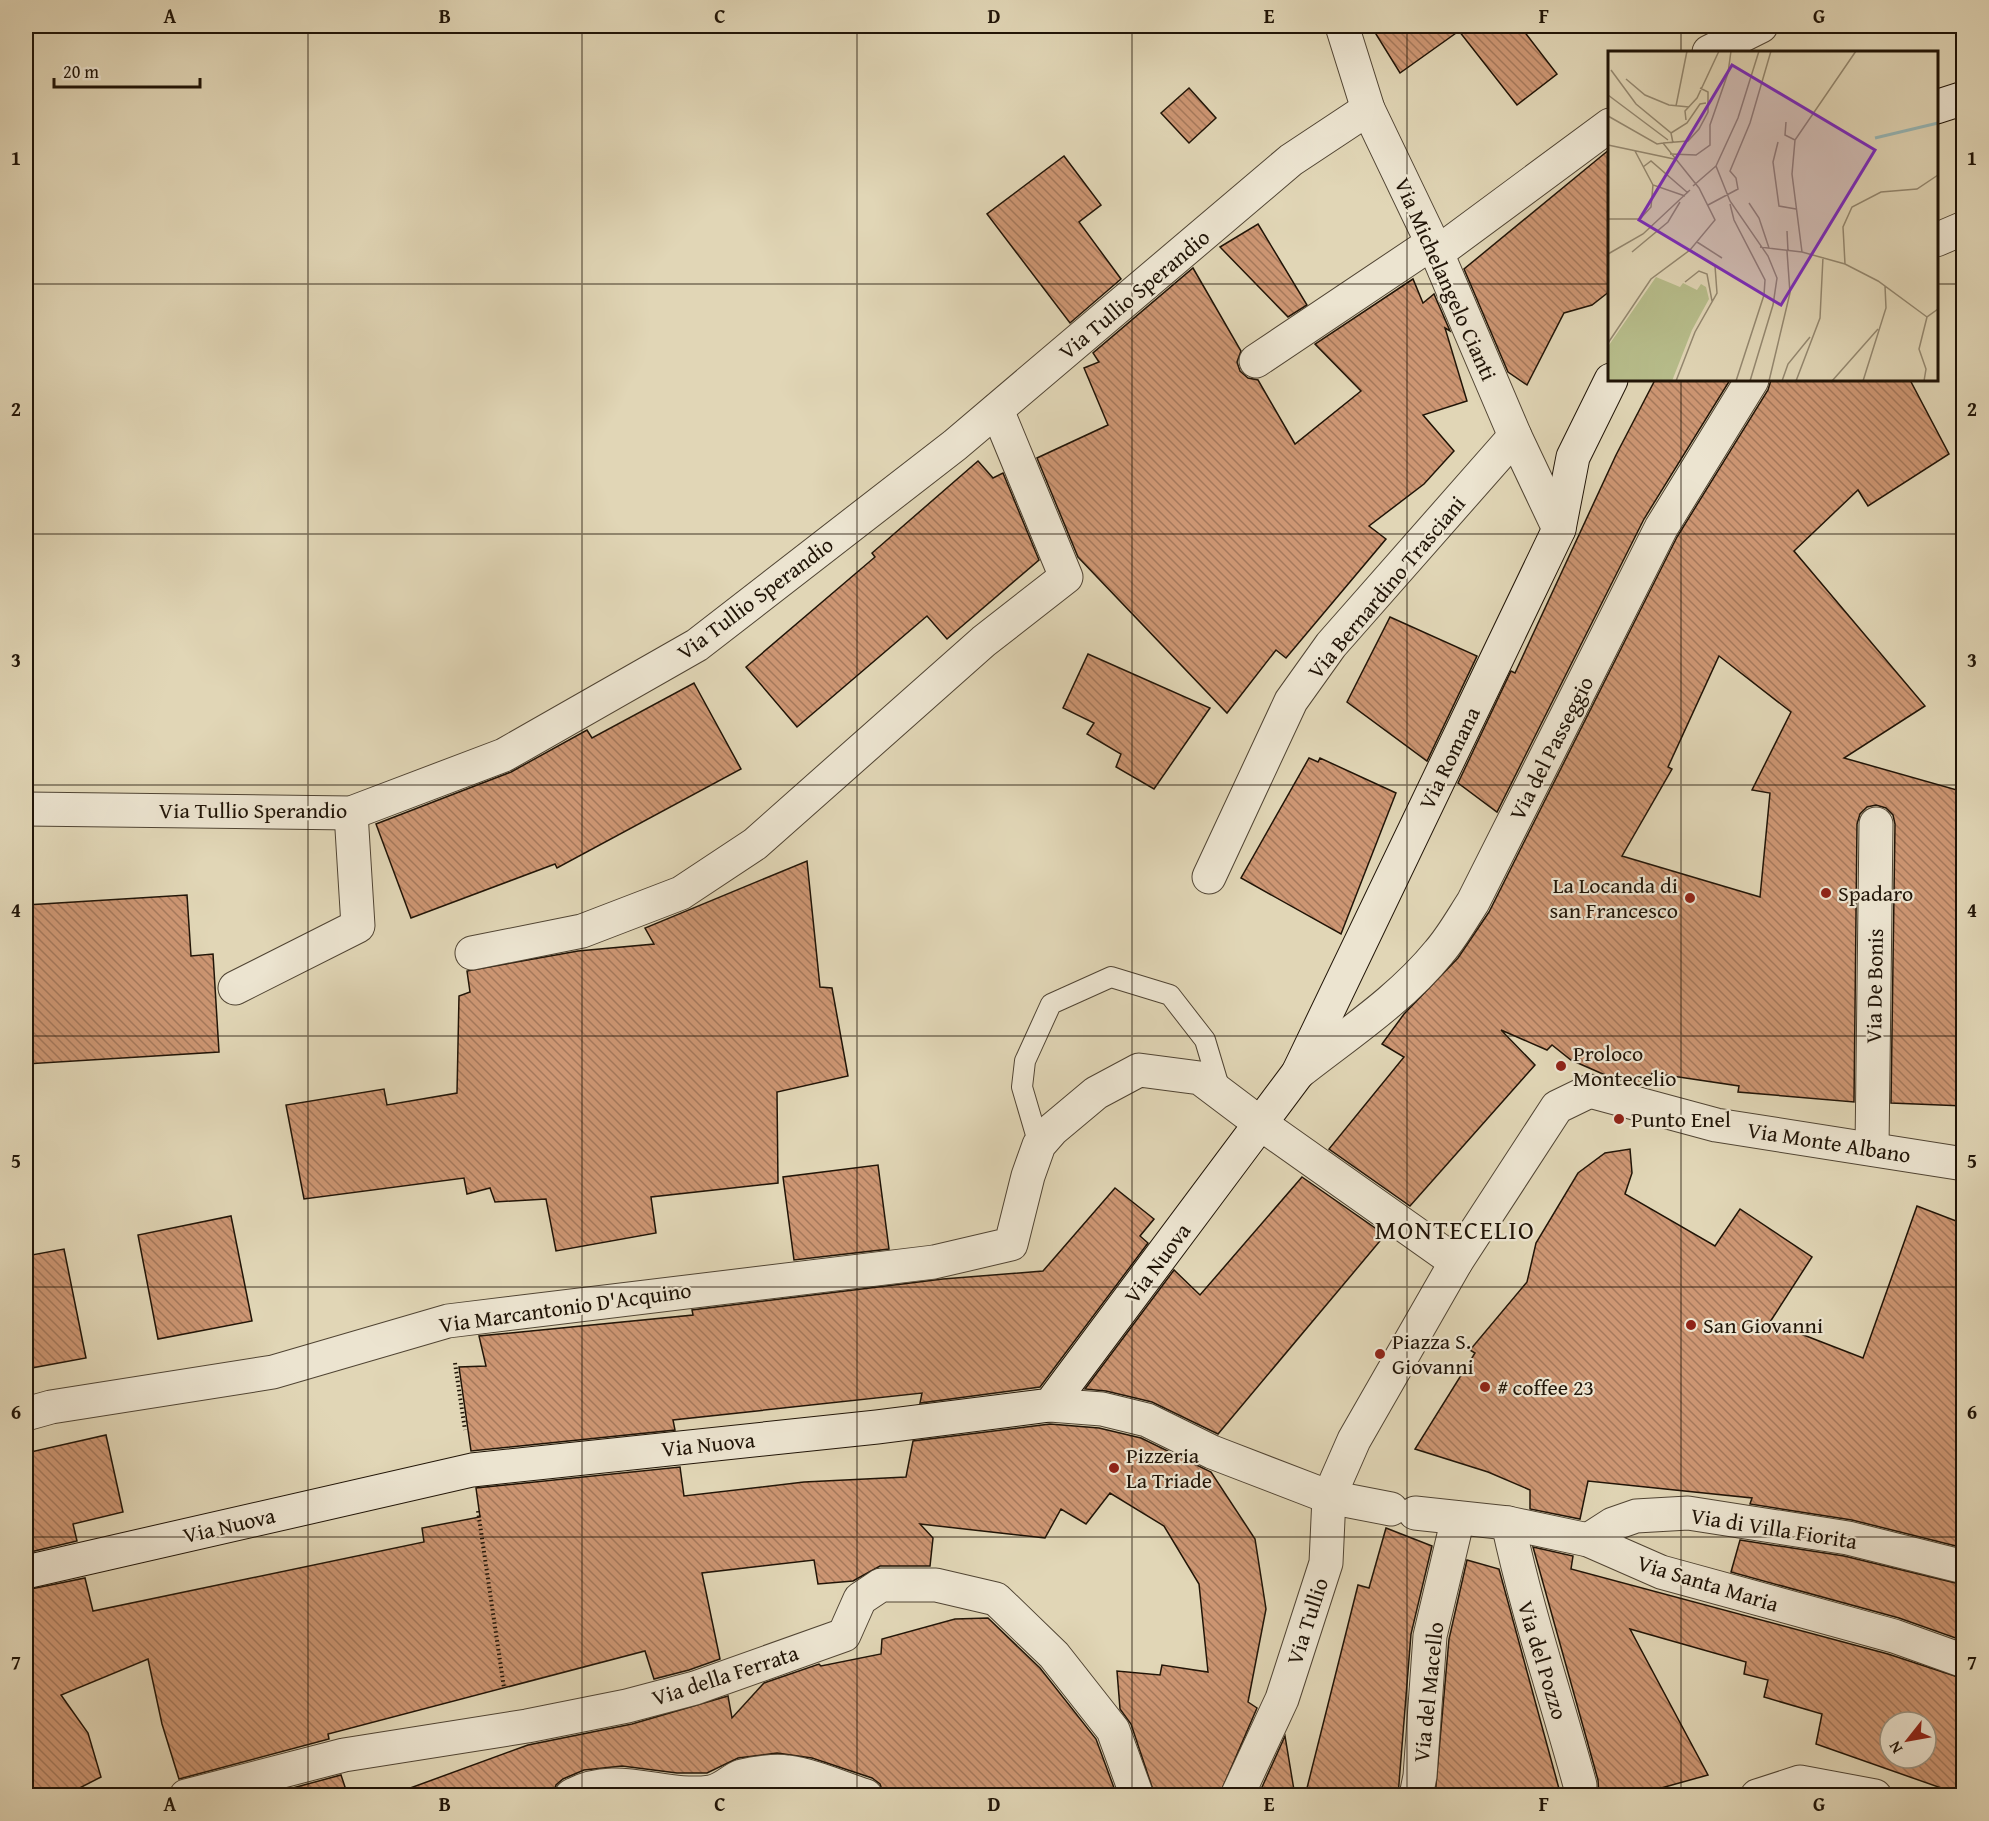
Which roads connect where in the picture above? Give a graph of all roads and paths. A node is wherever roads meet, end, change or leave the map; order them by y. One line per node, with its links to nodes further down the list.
1 (1342, 26): 6 (street, Via Michelangelo Cianti)
2 (1761, 26): 3 (street)
3 (1711, 51)
4 (1964, 98): 5 (street)
5 (1938, 106)
6 (1368, 109): 10 (street, Via Michelangelo Cianti); 14 (street, Via Tullio Sperandio)
7 (1608, 126): 10 (street)
8 (1964, 228): 9 (street)
9 (1938, 239)
10 (1435, 248): 11 (street); 15 (street, Via Michelangelo Cianti)
11 (1256, 361)
12 (1611, 381): 16 (street, Via Romana)
13 (1751, 381): 23 (street, Via del Passeggio)
14 (997, 410): 18 (street, Via Tullio Sperandio); 21 (street)
15 (1515, 436): 16 (street, Via Michelangelo Cianti); 20 (street, Via Bernardino Trasciani)
16 (1559, 529): 23 (street, Via Romana)
17 (26, 809): 18 (street, Via Tullio Sperandio)
18 (351, 813): 22 (street)
19 (1876, 824): 28 (street, Via De Bonis)
20 (1209, 877)
21 (472, 953)
22 (235, 988)
23 (1298, 1073): 26 (street, Via Romana)
24 (1220, 1093): 26 (street); 27 (street); 27 (lane)
25 (1557, 1107): 28 (street, Via Monte Albano); 30 (street, Via Tullio)
26 (1261, 1124): 30 (street); 32 (street, Via Nuova)
27 (1039, 1145): 31 (street, Via Marcantonio D'Acquino)
28 (1872, 1148): 29 (street, Via Monte Albano)
29 (1964, 1164)
30 (1456, 1262): 35 (street, Via Tullio)
31 (448, 1321): 33 (street, Via Marcantonio D'Acquino); 34 (path)
32 (1050, 1405): 34 (street, Via Nuova); 35 (street, Via Santa Maria)
33 (26, 1414)
34 (472, 1470): 40 (street, Via Nuova); 42 (path)
35 (1329, 1497): 36 (street, Via Santa Maria); 47 (street, Via Tullio)
36 (1458, 1518): 37 (street, Via Santa Maria); 48 (street, Via del Macello)
37 (1508, 1523): 38 (street, Via Santa Maria); 49 (street, Via del Pozzo)
38 (1587, 1540): 39 (street, Via di Villa Fiorita); 41 (street, Via Santa Maria)
39 (1964, 1567)
40 (26, 1572)
41 (1964, 1661)
42 (510, 1727): 43 (street, Via della Ferrata); 46 (street, Via della Ferrata)
43 (186, 1796)
44 (571, 1796): 45 (street)
45 (866, 1796)
46 (1137, 1796)
47 (1237, 1796)
48 (1416, 1796)
49 (1580, 1796)
50 (1756, 1796): 51 (street)
51 (1875, 1796)

